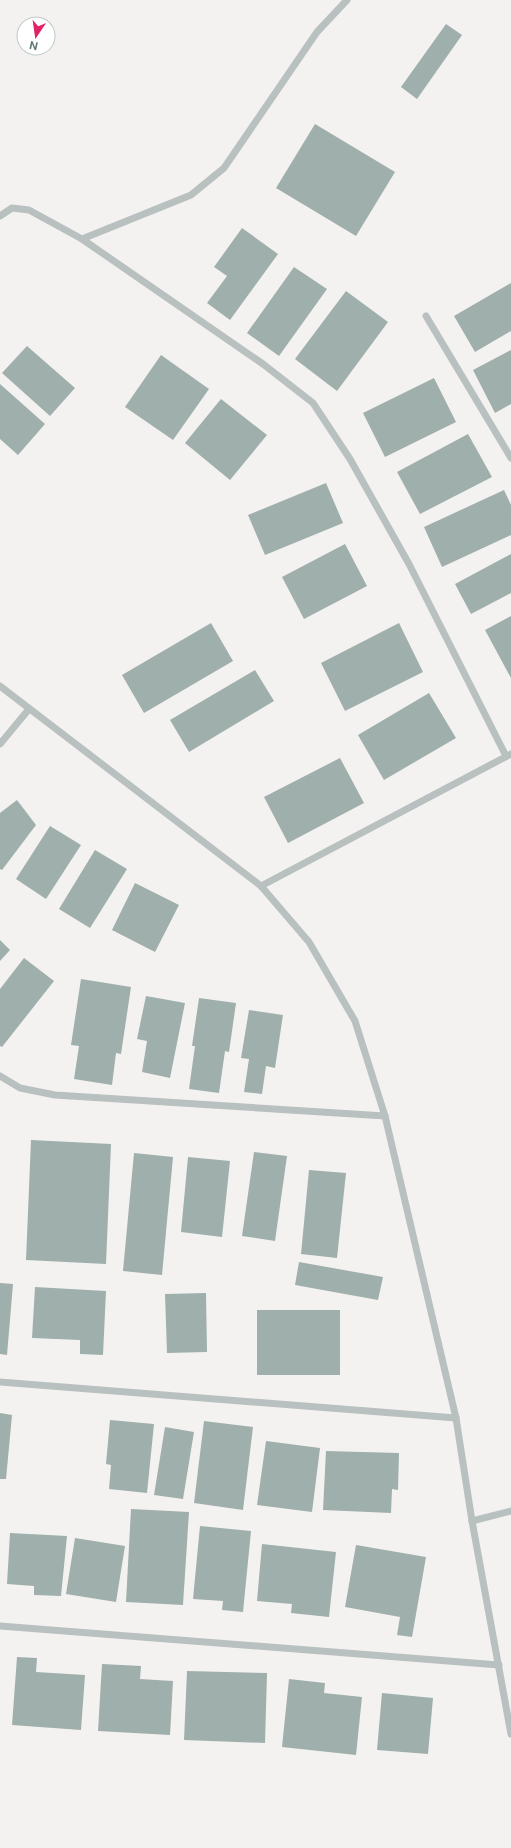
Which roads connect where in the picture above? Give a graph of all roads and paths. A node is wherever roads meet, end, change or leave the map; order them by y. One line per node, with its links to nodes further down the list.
1 (347, 0): 3 (street)
2 (0, 216): 3 (street)
3 (82, 239): 9 (street)
4 (426, 316): 5 (street)
5 (511, 458)
6 (0, 686): 7 (street)
7 (29, 709): 8 (street); 10 (street)
8 (0, 744)
9 (508, 755): 10 (street)
10 (261, 886): 12 (street)
11 (0, 1076): 12 (street)
12 (385, 1116): 14 (street)
13 (0, 1382): 14 (street)
14 (456, 1418): 16 (street)
15 (511, 1511): 16 (street)
16 (472, 1521): 18 (street)
17 (0, 1626): 18 (street)
18 (500, 1665): 19 (street)
19 (511, 1734)

